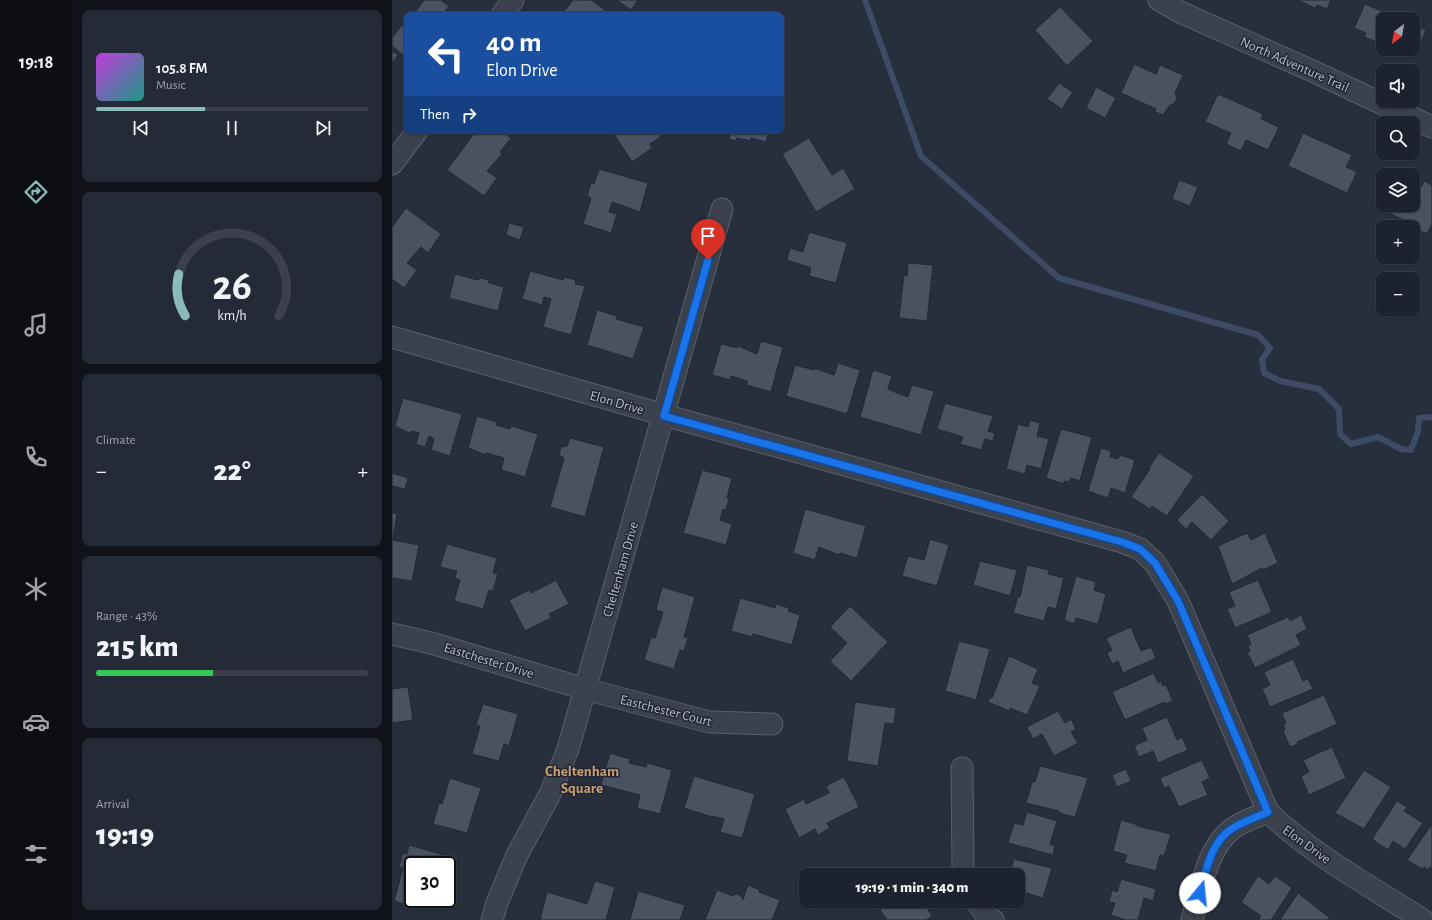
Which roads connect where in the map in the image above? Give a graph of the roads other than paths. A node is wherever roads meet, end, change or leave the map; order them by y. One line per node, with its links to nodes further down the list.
1 (513, 0): 3 (street)
2 (1159, 0): 4 (street, North Adventure Trail)
3 (504, 12)
4 (1432, 127)
5 (414, 134): 6 (street)
6 (392, 164)
7 (722, 209): 9 (street, Cheltenham Drive)
8 (392, 337): 9 (street, Elon Drive)
9 (664, 416): 11 (street, Cheltenham Drive); 14 (street, Elon Drive)
10 (392, 634): 11 (street, Eastchester Drive)
11 (585, 689): 12 (street, Eastchester Court); 17 (street, Cheltenham Drive)
12 (772, 724)
13 (962, 768): 15 (street)
14 (1268, 812): 19 (street); 20 (street, Elon Drive)
15 (963, 868)
16 (981, 908): 18 (street)
17 (492, 920)
18 (993, 920)
19 (1192, 920)
20 (1423, 920)

